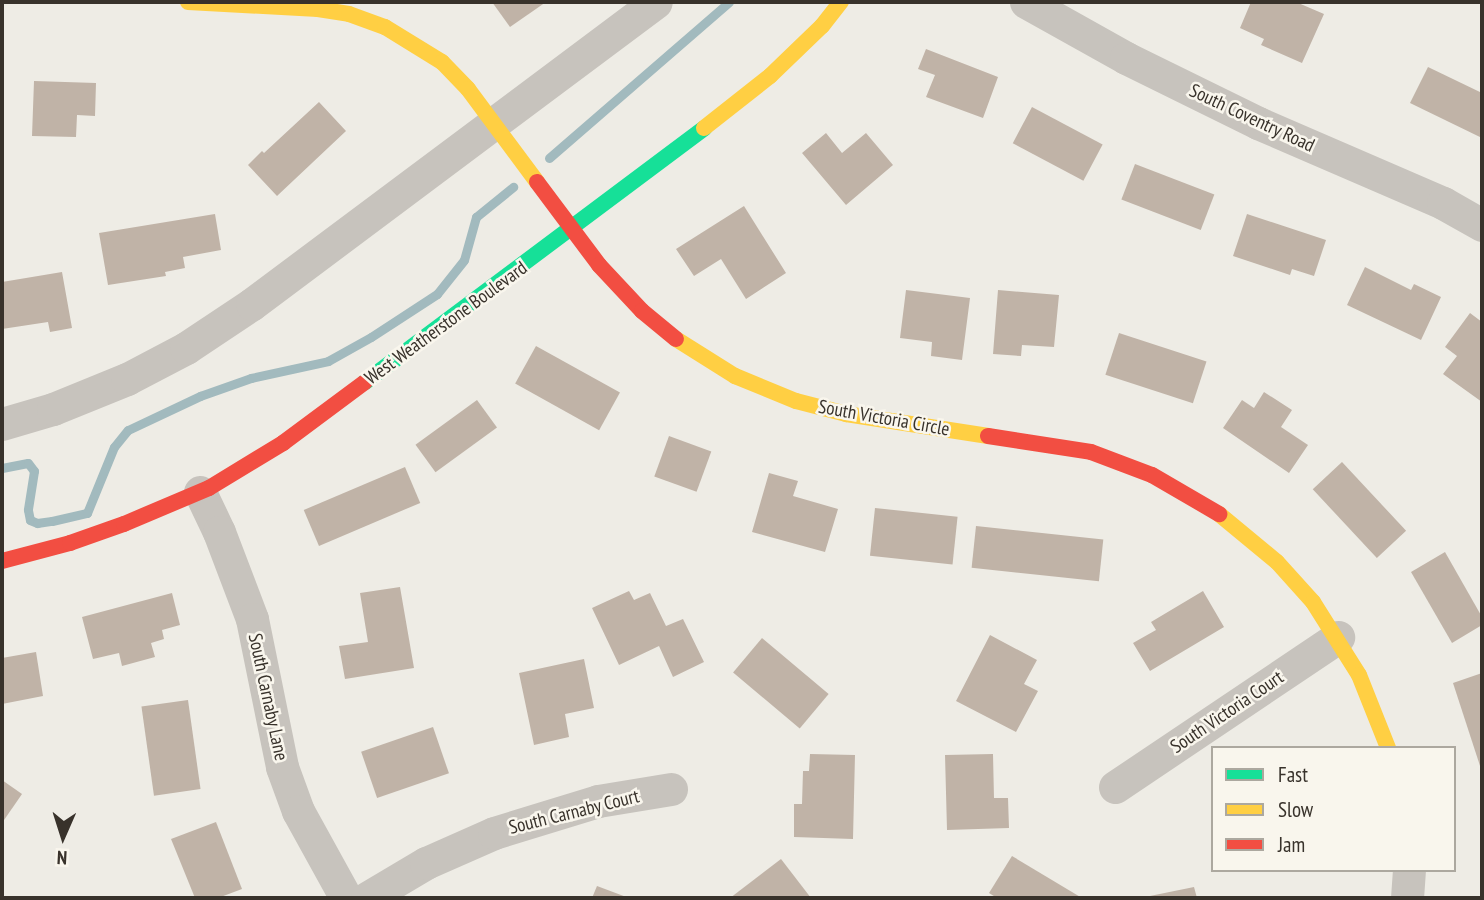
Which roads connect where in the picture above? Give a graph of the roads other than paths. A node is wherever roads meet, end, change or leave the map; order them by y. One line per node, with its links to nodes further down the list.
1 (188, 2): 5 (street, South Victoria Circle)
2 (656, 2): 5 (street)
3 (841, 2): 7 (street, West Weatherstone Boulevard)
4 (1026, 2): 6 (street, South Coventry Road)
5 (495, 122): 7 (street, South Victoria Circle); 8 (street)
6 (1482, 225)
7 (573, 229): 9 (street, West Weatherstone Boulevard); 11 (street, South Victoria Circle)
8 (2, 424)
9 (200, 492): 10 (street, West Weatherstone Boulevard); 16 (street, South Carnaby Lane)
10 (2, 561)
11 (1338, 637): 12 (street, South Victoria Circle); 13 (street, South Victoria Court)
12 (1387, 746)
13 (1115, 787)
14 (670, 789): 17 (street, South Carnaby Court)
15 (1409, 872): 18 (street)
16 (346, 898)
17 (367, 898)
18 (1407, 898)

